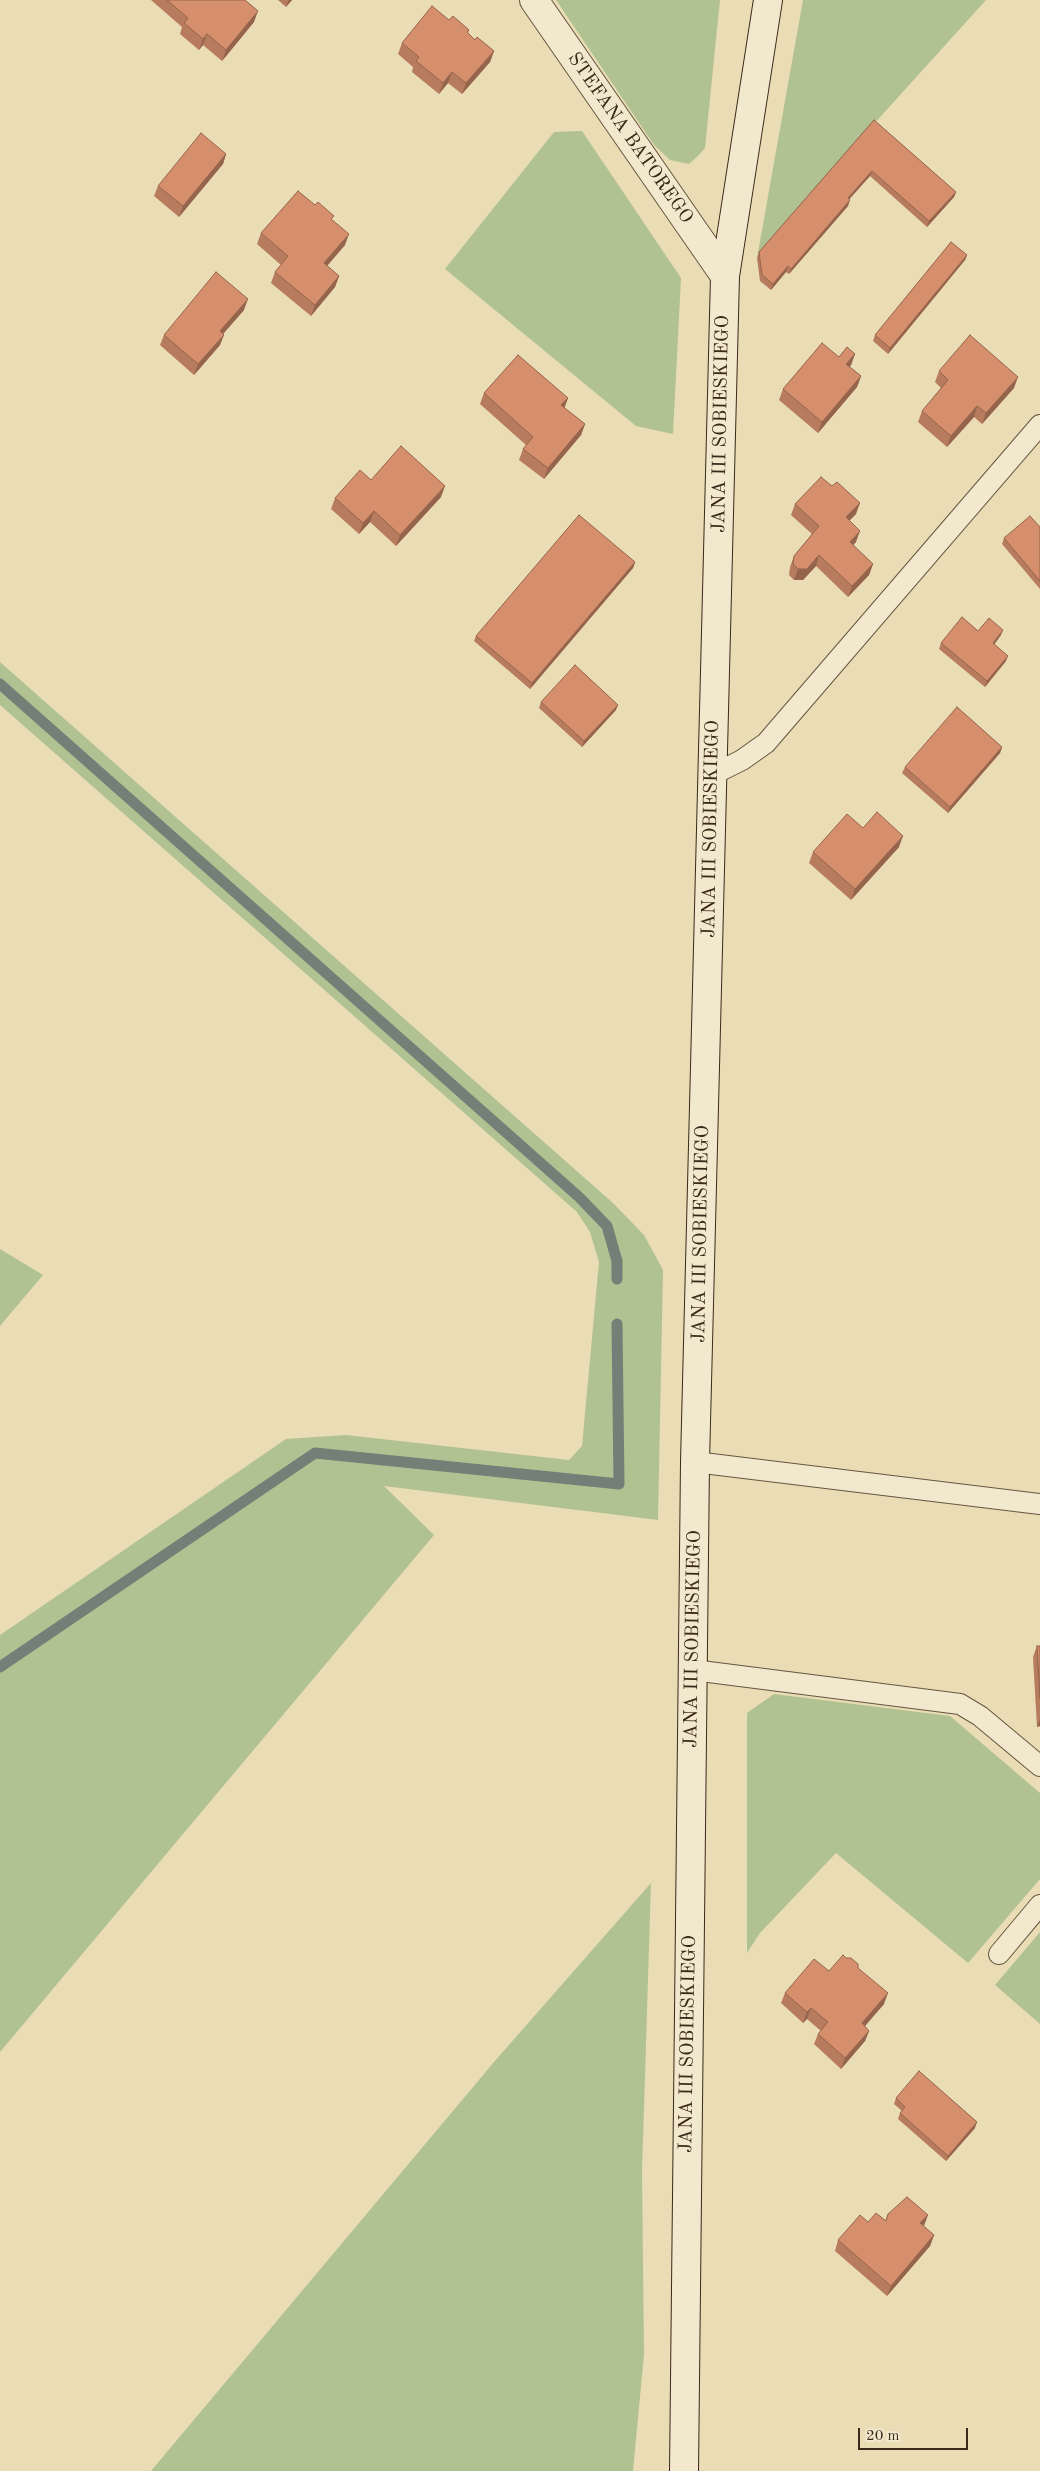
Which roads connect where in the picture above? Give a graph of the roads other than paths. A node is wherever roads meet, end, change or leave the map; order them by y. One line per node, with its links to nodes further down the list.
1 (534, 0): 3 (main road, STEFANA BATOREGO)
2 (768, 0): 3 (main road, JANA III SOBIESKIEGO)
3 (725, 276): 5 (main road, JANA III SOBIESKIEGO)
4 (1040, 425): 5 (lane)
5 (712, 775): 6 (main road, JANA III SOBIESKIEGO)
6 (695, 1462): 7 (lane); 8 (main road, JANA III SOBIESKIEGO)
7 (1040, 1504)
8 (692, 1670): 9 (lane); 12 (main road, JANA III SOBIESKIEGO)
9 (1040, 1766)
10 (1040, 1905): 11 (lane)
11 (999, 1954)
12 (684, 2471)

